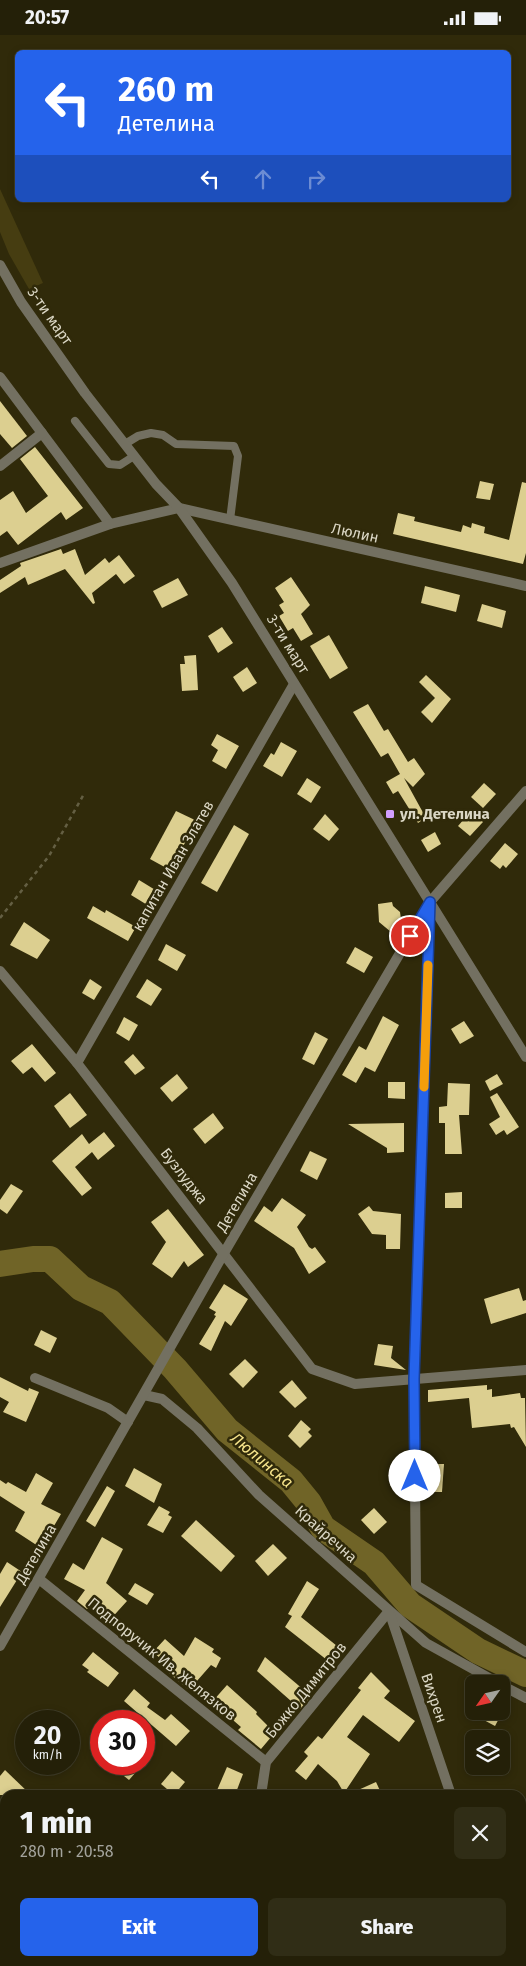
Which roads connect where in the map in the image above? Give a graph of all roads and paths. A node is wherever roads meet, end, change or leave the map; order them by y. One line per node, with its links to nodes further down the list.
1 (0, 265): 5 (street, 3-ти март)
2 (0, 377): 4 (street)
3 (75, 421): 6 (lane)
4 (42, 433): 7 (street); 10 (street)
5 (125, 444): 6 (street, 3-ти март); 9 (lane)
6 (134, 456): 8 (street, 3-ти март)
7 (0, 466)
8 (178, 507): 9 (street, Люлин); 10 (street); 13 (street, 3-ти март)
9 (230, 520): 12 (street, Люлин)
10 (110, 524): 11 (street)
11 (0, 563)
12 (526, 586)
13 (294, 684): 16 (street, 3-ти март); 20 (street, капитан Иван Златев)
14 (526, 791): 16 (street, Детелина)
15 (84, 795): 17 (path)
16 (430, 902): 19 (street, 3-ти март); 21 (street, Детелина); 24 (street)
17 (0, 917)
18 (0, 971): 20 (street, Бузлуджа)
19 (525, 1051)
20 (77, 1063): 21 (street, Бузлуджа)
21 (224, 1253): 24 (street, Бузлуджа); 25 (street, Детелина)
22 (526, 1369): 24 (street, Бузлуджа)
23 (35, 1378): 26 (street)
24 (414, 1379): 30 (street)
25 (144, 1395): 26 (street, Детелина); 28 (street, Крайречна)
26 (128, 1422): 27 (street, Детелина)
27 (39, 1579): 29 (street, Детелина); 34 (street, Подпоручик Ив. Желязков)
28 (389, 1611): 31 (street, Крайречна); 34 (street, Божко Димитров); 36 (street, Вихрен)
29 (0, 1646)
30 (526, 1651)
31 (485, 1675)
32 (510, 1689): 33 (street, Крайречна)
33 (526, 1698)
34 (266, 1763): 35 (street)
35 (262, 1790)
36 (449, 1790)

